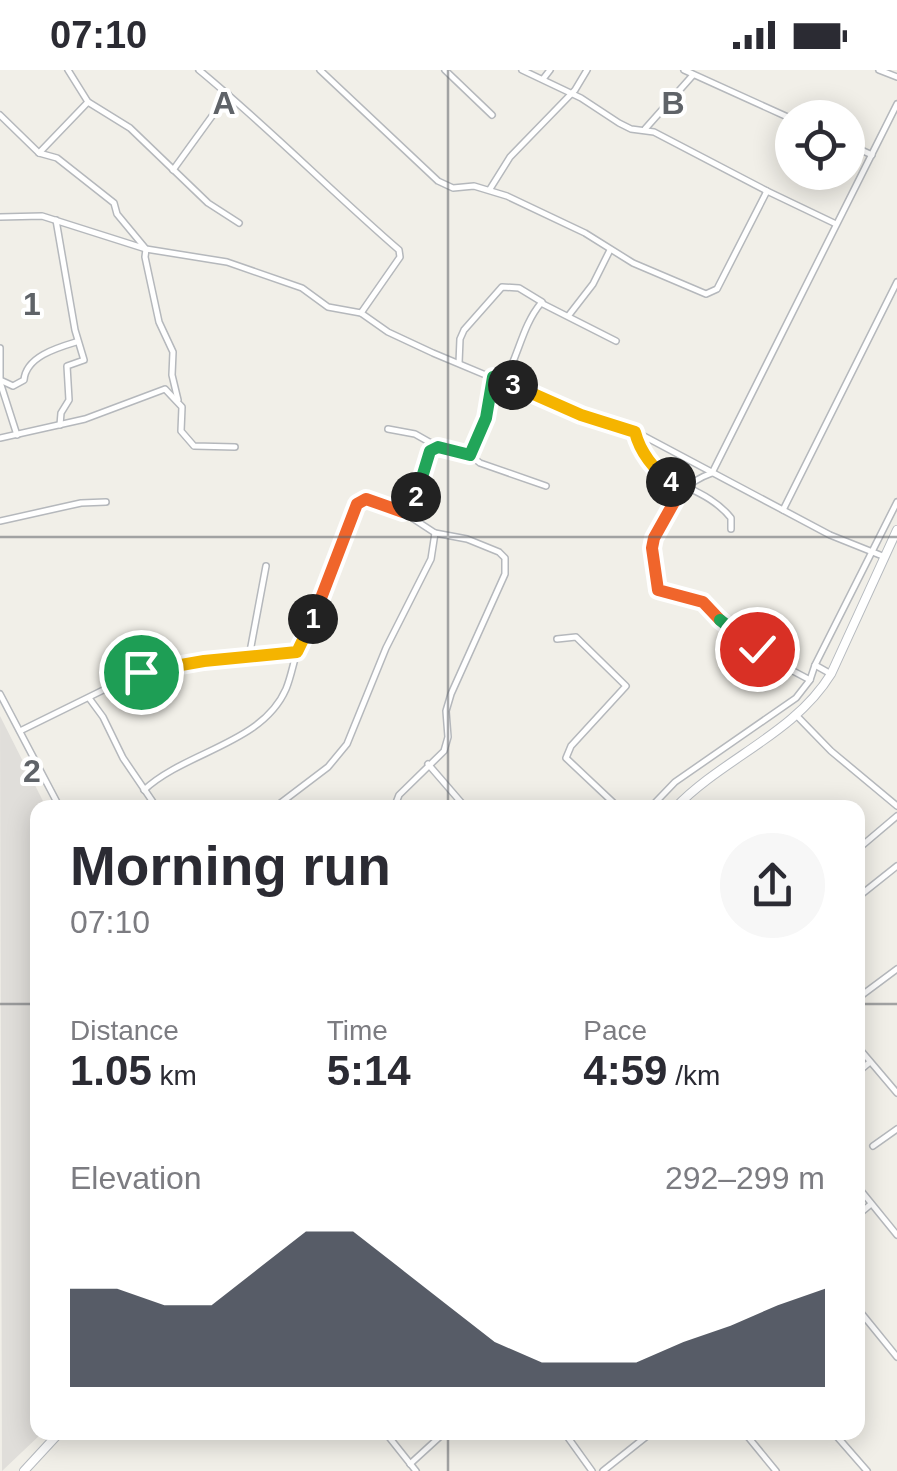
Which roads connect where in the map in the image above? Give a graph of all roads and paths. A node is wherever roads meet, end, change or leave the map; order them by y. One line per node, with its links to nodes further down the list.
1 (68, 70): 15 (street)
2 (199, 70): 14 (street)
3 (320, 70): 25 (street)
4 (445, 70): 19 (street)
5 (522, 70): 12 (street)
6 (550, 70): 12 (street)
7 (587, 70): 13 (street)
8 (684, 70): 10 (street)
9 (879, 70): 11 (street)
10 (692, 75): 17 (street); 20 (street)
11 (897, 77)
12 (543, 79): 13 (street)
13 (570, 93): 20 (street); 25 (street)
14 (228, 94): 24 (street); 35 (street)
15 (88, 102): 22 (street); 24 (street)
16 (897, 104): 23 (street)
17 (775, 111)
18 (0, 114): 22 (street)
19 (492, 116)
20 (645, 129): 26 (street)
21 (865, 152): 23 (street)
22 (40, 154): 31 (street)
23 (872, 155): 30 (street)
24 (173, 170): 29 (street)
25 (490, 189): 32 (street)
26 (767, 191): 30 (street); 32 (street)
27 (0, 217): 28 (street)
28 (56, 220): 31 (street); 38 (street)
29 (239, 223)
30 (836, 224): 53 (street)
31 (146, 249): 35 (street); 44 (street)
32 (610, 249): 36 (street)
33 (897, 282): 58 (street)
34 (542, 302): 36 (street); 40 (street); 43 (street)
35 (361, 313): 40 (street)
36 (569, 314): 37 (street)
37 (616, 341)
38 (77, 342): 42 (street); 45 (street)
39 (0, 348): 42 (street)
40 (459, 363): 41 (street)
41 (493, 377): 43 (street); 52 (street)
42 (0, 380): 48 (street)
43 (504, 380): 47 (street)
44 (178, 400): 45 (street); 50 (street)
45 (60, 425): 48 (street)
46 (388, 429): 51 (street)
47 (635, 432): 53 (street); 55 (street)
48 (16, 435): 49 (street)
49 (0, 438)
50 (235, 447)
51 (438, 447): 52 (street); 59 (street)
52 (470, 455): 54 (street)
53 (712, 473): 55 (street); 58 (street)
54 (546, 486)
55 (682, 488): 61 (street); 72 (street)
56 (106, 502): 60 (street)
57 (897, 502): 65 (street)
58 (784, 510): 65 (street)
59 (403, 512): 63 (street); 68 (street)
60 (0, 522)
61 (731, 529)
62 (897, 530): 64 (street)
63 (435, 533): 77 (street); 81 (street)
64 (890, 552): 65 (street); 71 (street)
65 (871, 554): 70 (street)
66 (266, 566): 69 (street)
67 (557, 638): 84 (street)
68 (297, 652): 69 (street); 78 (street)
69 (250, 657): 74 (street)
70 (815, 665): 71 (street); 72 (street)
71 (831, 674): 75 (street)
72 (810, 680): 85 (street)
73 (0, 694): 76 (street)
74 (89, 698): 76 (street); 78 (street)
75 (796, 716): 86 (street); 87 (street)
76 (20, 731): 79 (street)
77 (428, 764): 82 (street); 83 (street)
78 (144, 790): 80 (street)
79 (56, 800)
80 (153, 800)
81 (285, 800)
82 (398, 800)
83 (459, 800)
84 (611, 800)
85 (657, 800)
86 (686, 800)
87 (897, 806)
88 (897, 816): 89 (street)
89 (865, 843)
90 (897, 866): 91 (street)
91 (865, 891)
92 (896, 972): 93 (street)
93 (865, 993)
94 (865, 1056): 95 (street)
95 (870, 1062): 96 (street); 97 (street)
96 (865, 1066)
97 (897, 1094)
98 (897, 1130): 99 (street)
99 (874, 1146)
100 (865, 1197): 101 (street)
101 (871, 1204): 102 (street); 103 (street)
102 (865, 1209)
103 (897, 1235)
104 (865, 1317): 105 (street)
105 (897, 1357)
106 (53, 1440): 114 (street)
107 (391, 1440): 113 (street)
108 (436, 1440): 113 (street)
109 (570, 1440): 116 (street)
110 (642, 1440): 117 (street)
111 (751, 1440): 118 (street)
112 (840, 1440): 119 (street)
113 (410, 1464): 115 (street)
114 (24, 1471)
115 (416, 1471)
116 (592, 1471)
117 (603, 1471)
118 (776, 1471)
119 (868, 1471)

